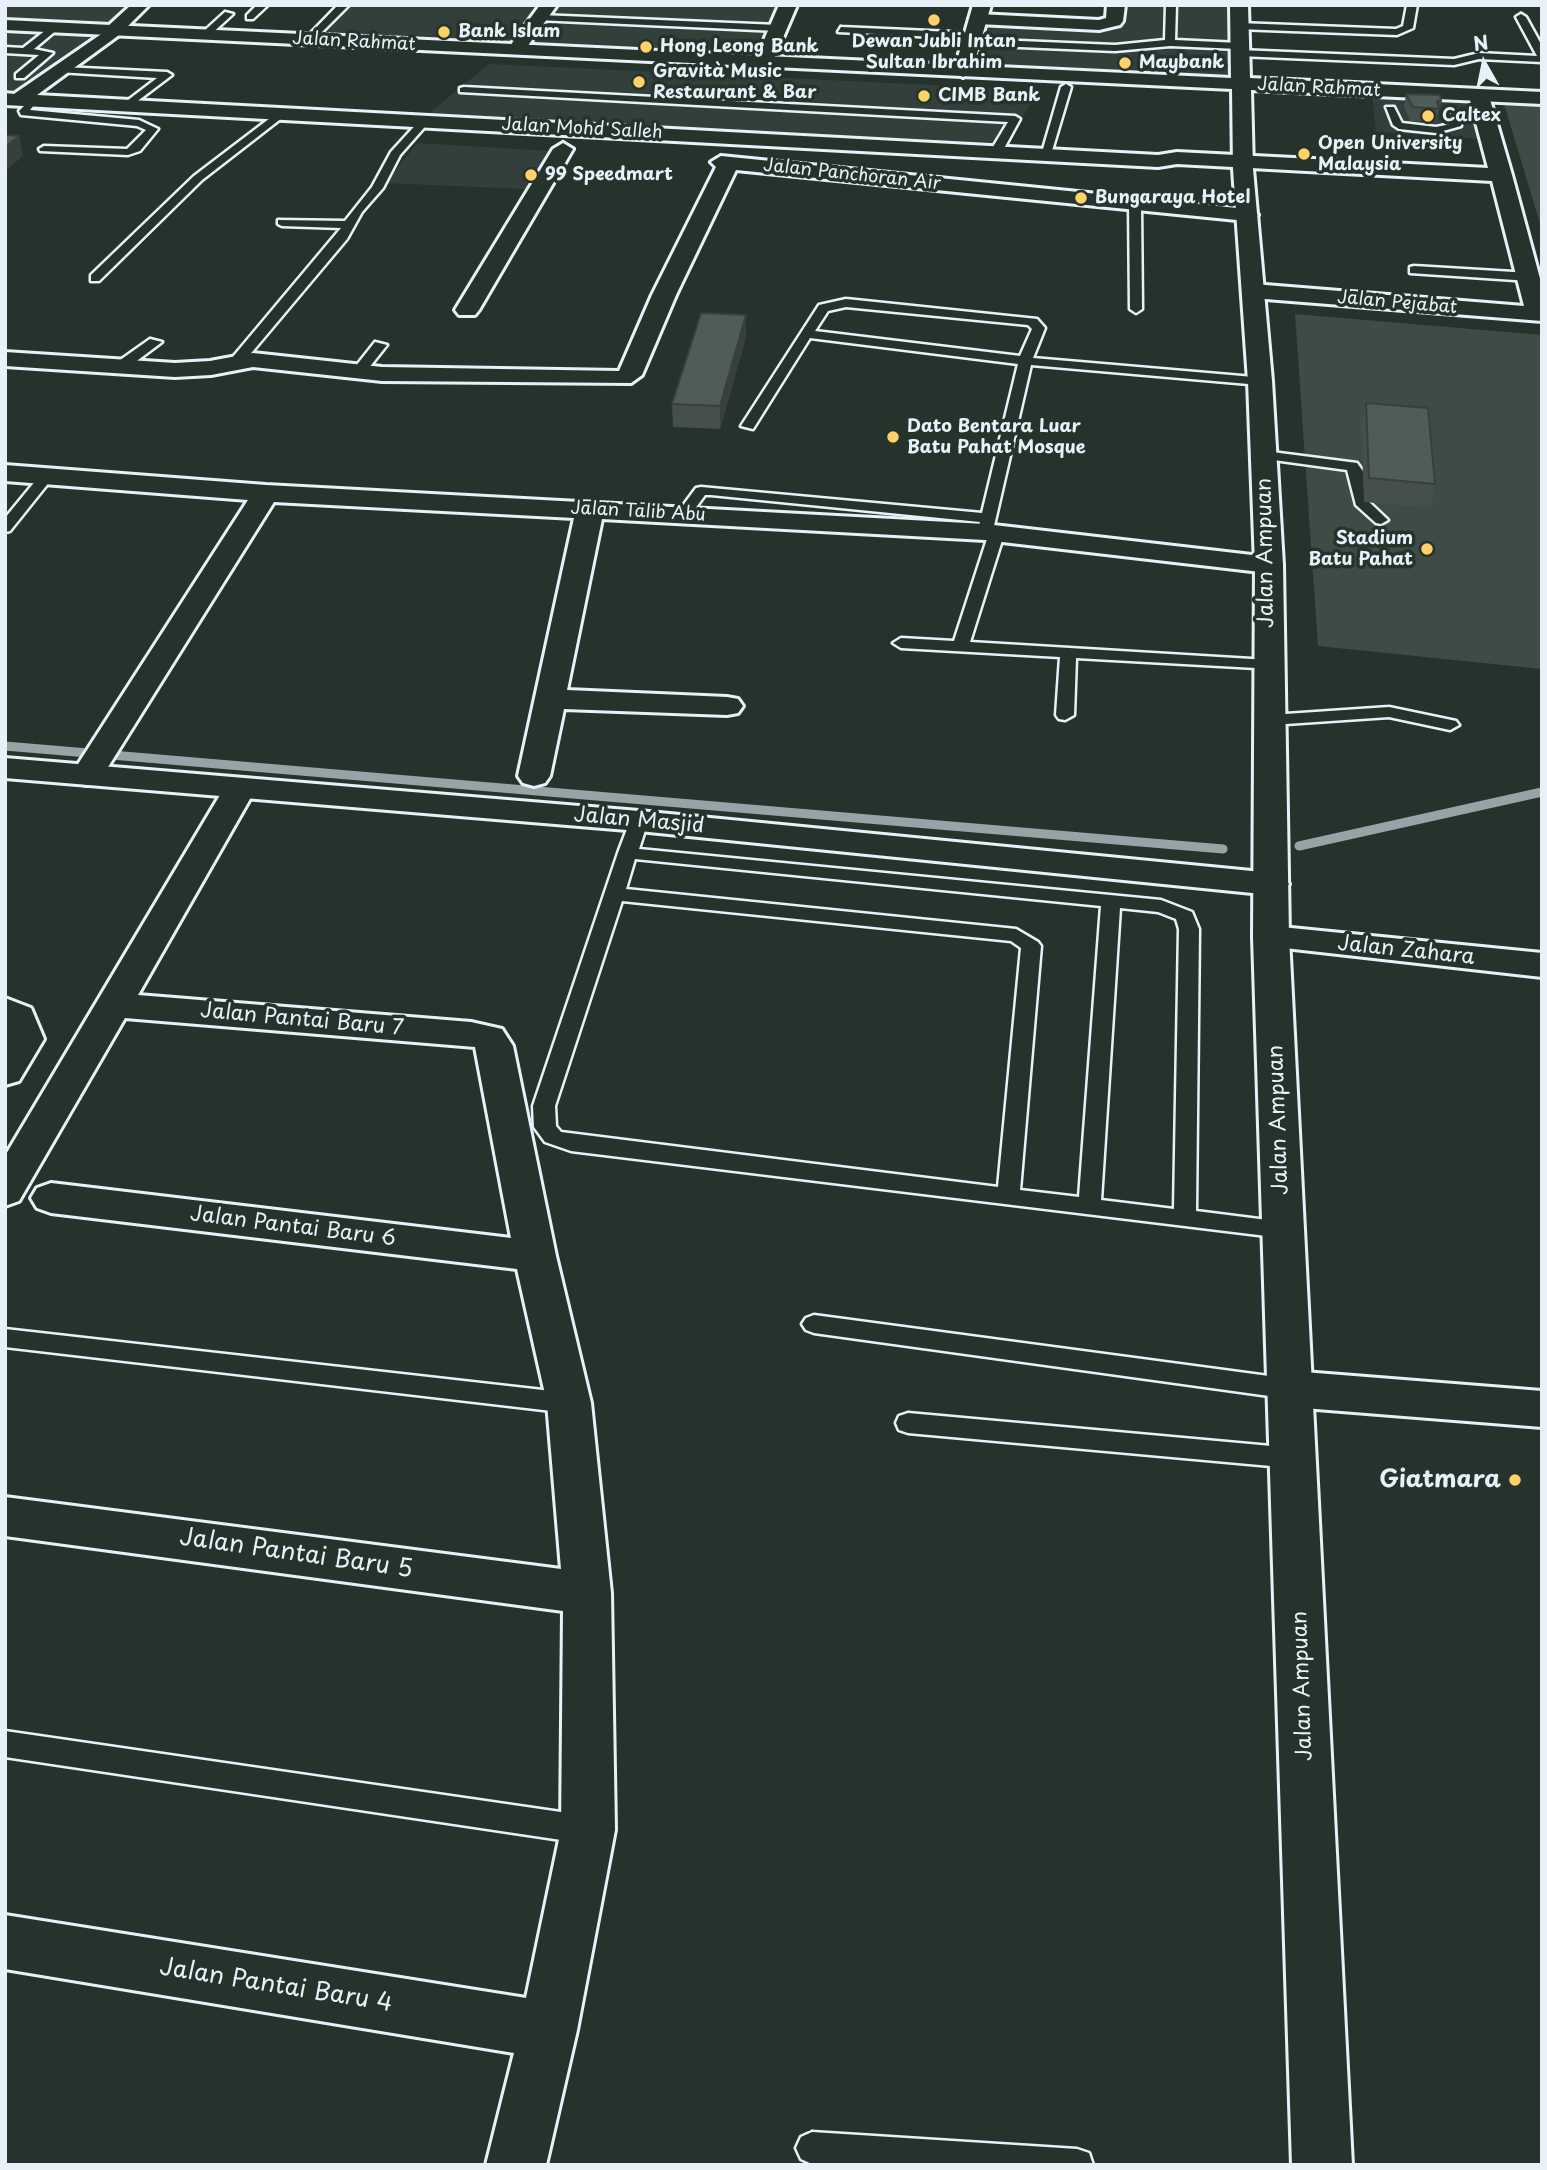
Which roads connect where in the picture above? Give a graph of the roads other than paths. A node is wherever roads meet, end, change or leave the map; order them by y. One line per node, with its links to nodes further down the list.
1 (141, 5): 19 (street)
2 (262, 5): 11 (lane)
3 (344, 5): 22 (lane)
4 (788, 5): 17 (street)
5 (1171, 5): 24 (lane)
6 (1239, 5): 14 (street, Jalan Ampuan)
7 (1412, 5): 14 (lane)
8 (545, 11): 17 (lane); 27 (street)
9 (1115, 12): 13 (street)
10 (228, 14): 21 (lane)
11 (250, 17)
12 (1521, 17): 29 (lane)
13 (977, 23): 20 (lane); 24 (lane); 32 (street)
14 (1238, 26): 25 (street, Jalan Ampuan)
15 (8, 28): 16 (street, Jalan Rahmat)
16 (54, 28): 19 (street, Jalan Rahmat); 28 (lane)
17 (778, 29): 30 (street)
18 (841, 30): 20 (lane)
19 (113, 31): 21 (street, Jalan Rahmat); 31 (street)
20 (925, 33): 23 (lane)
21 (205, 35): 22 (street, Jalan Rahmat)
22 (309, 40): 27 (street, Jalan Rahmat)
23 (836, 41)
24 (1170, 43): 25 (lane)
25 (1239, 49): 29 (lane); 34 (street, Jalan Ampuan)
26 (5, 50): 28 (lane)
27 (516, 50): 30 (street, Jalan Rahmat)
28 (26, 51): 33 (lane)
29 (1542, 57)
30 (764, 61): 32 (street, Jalan Rahmat)
31 (62, 70): 39 (street); 42 (lane)
32 (962, 71): 34 (street, Jalan Rahmat)
33 (20, 76)
34 (1240, 80): 37 (street, Jalan Rahmat); 40 (street, Jalan Rahmat); 46 (street, Jalan Ampuan)
35 (1066, 87): 52 (lane)
36 (464, 90): 51 (lane)
37 (1542, 91)
38 (1542, 98): 41 (street, Jalan Rahmat)
39 (19, 99): 42 (street, Jalan Mohd Salleh); 48 (lane)
40 (1388, 100): 41 (street, Jalan Rahmat); 41 (lane); 43 (lane); 46 (street)
41 (1464, 104): 56 (street)
42 (127, 106): 44 (street, Jalan Mohd Salleh)
43 (1404, 110)
44 (282, 114): 45 (street, Jalan Mohd Salleh); 63 (lane)
45 (425, 121): 47 (street, Jalan Mohd Salleh); 60 (lane)
46 (1244, 121): 55 (street, Jalan Ampuan)
47 (470, 123): 49 (street); 51 (street, Jalan Mohd Salleh)
48 (44, 149)
49 (563, 149): 50 (street); 66 (street)
50 (591, 151)
51 (996, 152): 52 (street, Jalan Mohd Salleh)
52 (1045, 154): 55 (street, Jalan Mohd Salleh)
53 (701, 160): 54 (street, Jalan Panchoran Air)
54 (729, 162): 57 (street, Jalan Panchoran Air); 76 (street)
55 (1252, 165): 56 (street, Jalan Mohd Salleh); 58 (street, Jalan Ampuan)
56 (1502, 175): 62 (street)
57 (1135, 204): 58 (street, Jalan Panchoran Air); 65 (lane)
58 (1247, 215): 64 (street, Jalan Ampuan)
59 (282, 222): 60 (lane)
60 (348, 225): 72 (lane)
61 (1414, 270): 62 (lane)
62 (1530, 277): 67 (street)
63 (95, 278)
64 (1253, 291): 67 (street, Jalan Pejabat); 77 (street, Jalan Ampuan)
65 (1136, 309)
66 (467, 310)
67 (1540, 314)
68 (810, 334): 73 (lane); 73 (lane); 79 (lane)
69 (155, 342): 74 (lane)
70 (380, 345): 75 (lane)
71 (5, 359): 74 (street)
72 (237, 361): 74 (street); 75 (street)
73 (1025, 361): 77 (lane); 87 (lane)
74 (121, 366)
75 (359, 371): 76 (street)
76 (622, 378): 78 (street)
77 (1260, 381): 80 (street, Jalan Ampuan)
78 (613, 405)
79 (748, 426)
80 (1264, 455): 85 (lane); 88 (street, Jalan Ampuan)
81 (5, 473): 82 (street, Jalan Talib Abu)
82 (47, 477): 83 (street, Jalan Talib Abu); 86 (lane)
83 (266, 493): 84 (street, Jalan Talib Abu); 98 (street)
84 (590, 509): 87 (street, Jalan Talib Abu); 93 (street)
85 (1381, 520)
86 (5, 528)
87 (990, 528): 88 (street, Jalan Talib Abu); 90 (lane)
88 (1269, 565): 92 (street, Jalan Ampuan)
89 (901, 643): 90 (lane)
90 (961, 646): 91 (lane)
91 (1068, 652): 92 (lane); 95 (lane)
92 (1268, 665): 96 (street, Jalan Ampuan)
93 (551, 699): 94 (street); 100 (street)
94 (727, 706)
95 (1065, 715)
96 (1272, 720): 97 (lane); 104 (street, Jalan Ampuan)
97 (1450, 725)
98 (97, 758): 99 (street, Jalan Masjid); 101 (street, Jalan Masjid)
99 (5, 768)
100 (534, 776)
101 (239, 790): 102 (street, Jalan Masjid); 109 (street)
102 (639, 821): 103 (lane); 104 (street, Jalan Masjid)
103 (627, 853): 105 (lane); 106 (lane)
104 (1272, 884): 107 (street, Jalan Ampuan)
105 (614, 894): 113 (lane); 113 (lane)
106 (1111, 901): 115 (lane); 116 (lane)
107 (1271, 937): 108 (street, Jalan Zahara); 117 (street, Jalan Ampuan)
108 (1542, 965)
109 (114, 1005): 112 (street); 118 (street, Jalan Pantai Baru 7)
110 (5, 1010): 111 (street)
111 (5, 1072)
112 (5, 1191)
113 (1008, 1197): 115 (lane)
114 (51, 1198): 118 (street, Jalan Pantai Baru 6)
115 (1089, 1207): 116 (lane)
116 (1185, 1218): 117 (lane)
117 (1283, 1230): 121 (street, Jalan Ampuan)
118 (535, 1256): 122 (street)
119 (814, 1324): 121 (lane)
120 (5, 1338): 122 (lane)
121 (1291, 1389): 123 (street); 125 (street, Jalan Ampuan)
122 (569, 1403): 127 (street)
123 (1542, 1409)
124 (908, 1423): 125 (lane)
125 (1293, 1458): 135 (street, Jalan Ampuan)
126 (5, 1516): 127 (street, Jalan Pantai Baru 5)
127 (587, 1593): 129 (street)
128 (5, 1744): 129 (lane)
129 (588, 1830): 131 (street)
130 (5, 1942): 131 (street, Jalan Pantai Baru 4)
131 (548, 2030): 133 (street)
132 (812, 2148): 134 (lane)
133 (516, 2165)
134 (1077, 2165)
135 (1322, 2165)

